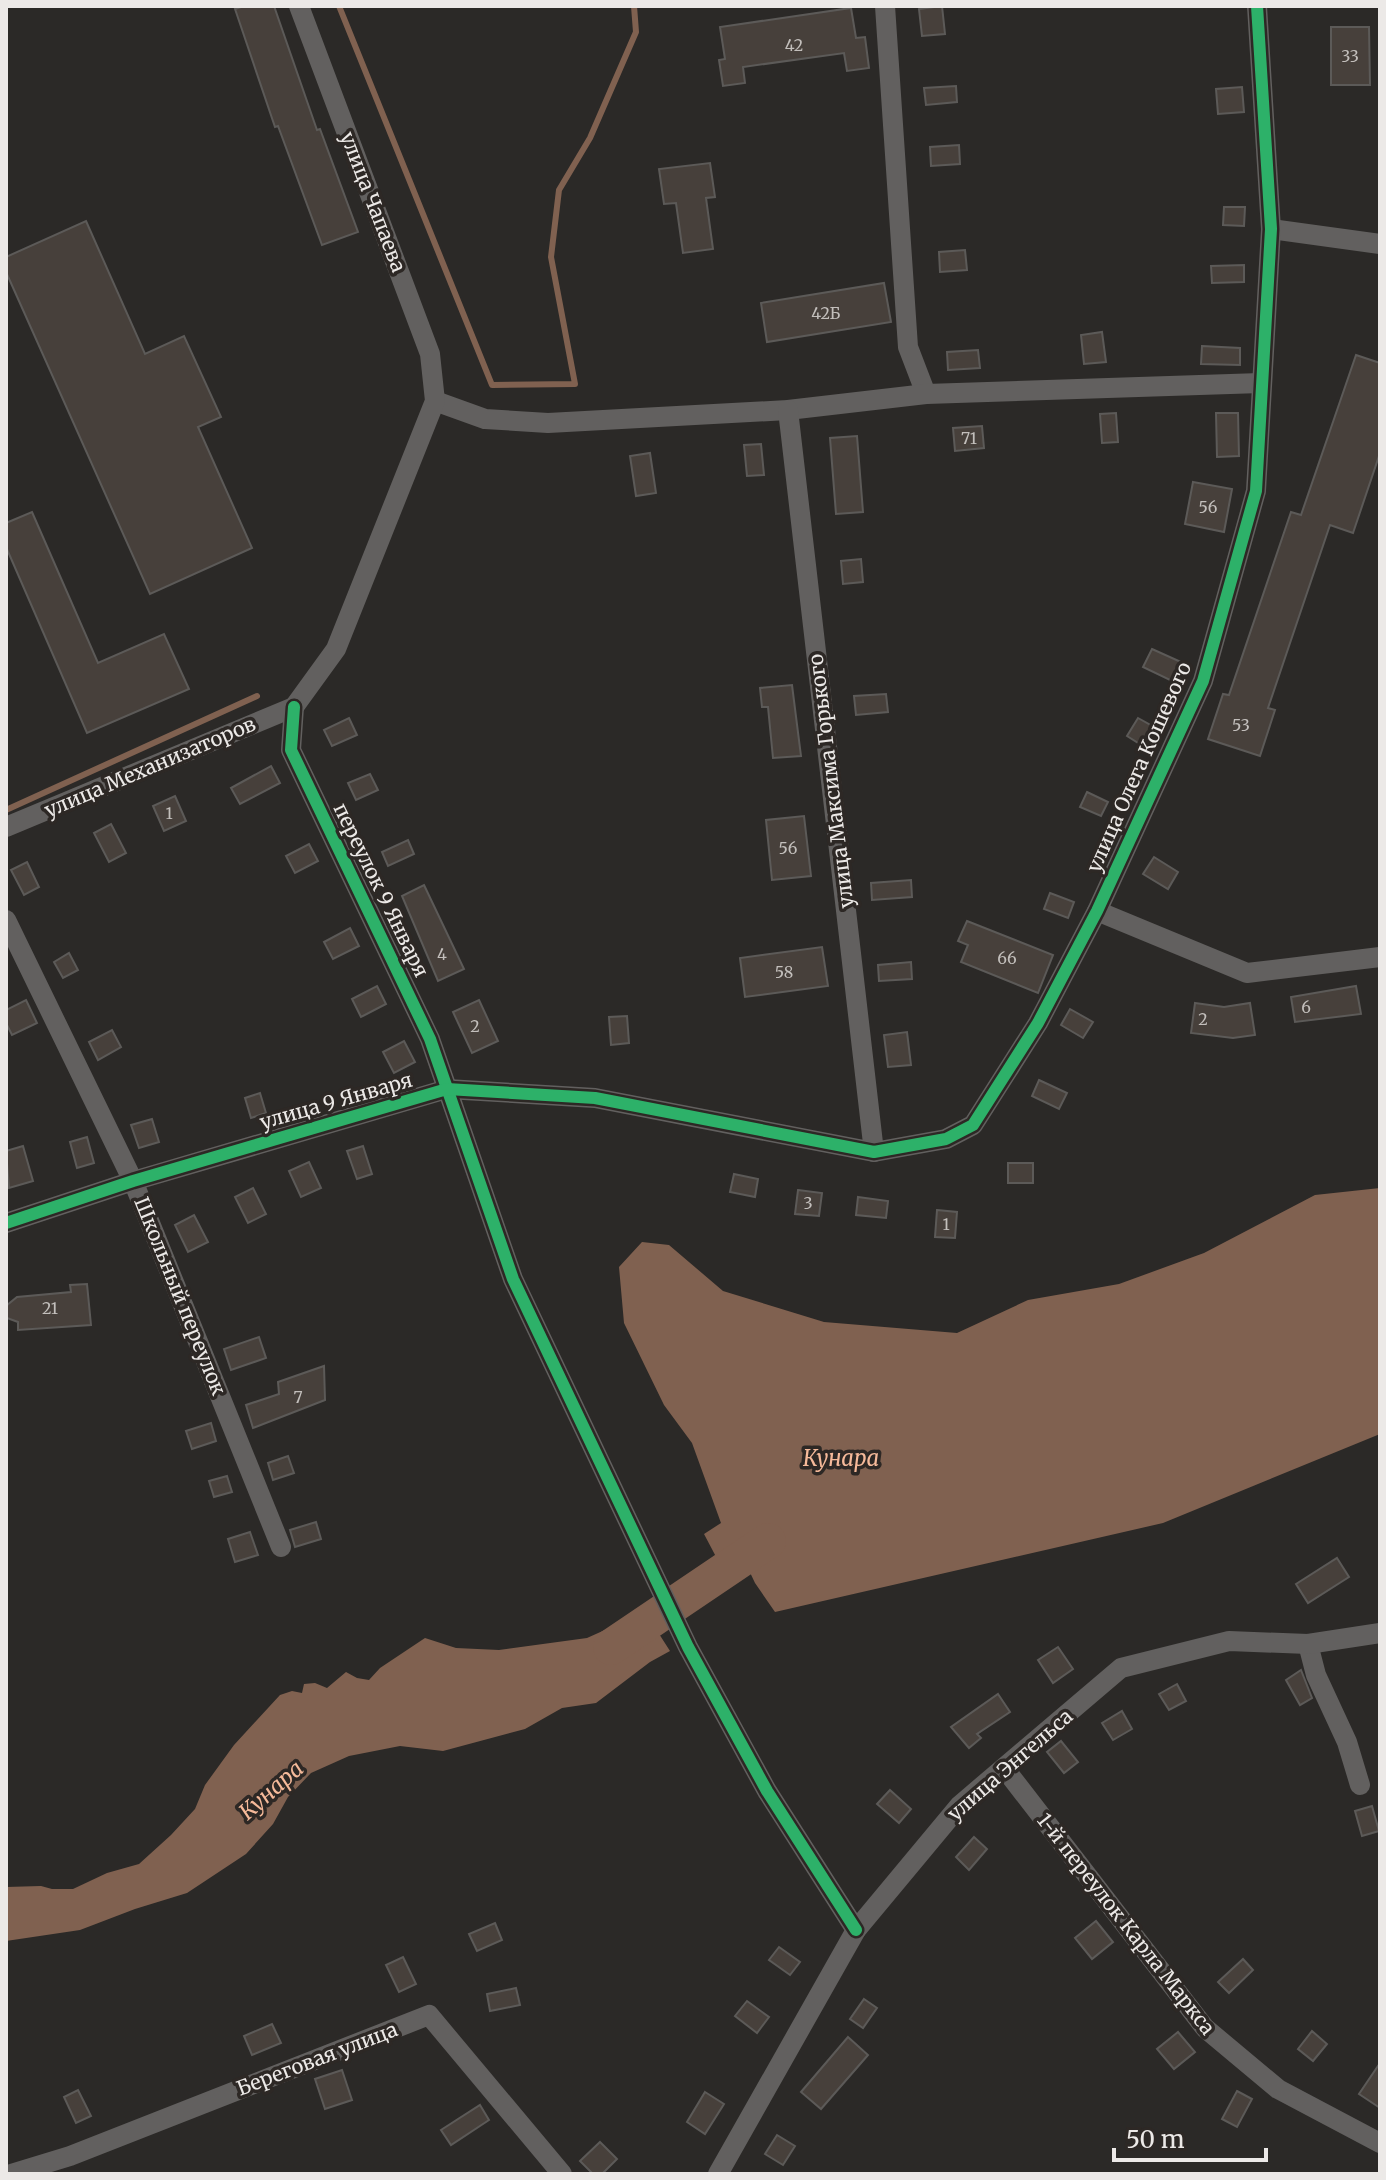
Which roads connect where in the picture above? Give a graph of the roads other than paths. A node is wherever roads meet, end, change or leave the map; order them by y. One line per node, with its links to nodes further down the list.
1 (299, 6): 8 (street, улица Чапаева)
2 (885, 6): 7 (street)
3 (1257, 6): 4 (street, улица Олега Кошевого)
4 (1271, 229): 5 (street); 6 (street, улица Олега Кошевого)
5 (1380, 244)
6 (1261, 383): 7 (street); 12 (street, улица Олега Кошевого)
7 (926, 394): 9 (street)
8 (435, 401): 9 (street); 10 (street)
9 (788, 410): 16 (street, улица Максима Горького)
10 (294, 707): 11 (street, улица Механизаторов); 15 (street, переулок 9 Января)
11 (6, 827)
12 (1097, 911): 14 (street); 16 (street, улица Олега Кошевого)
13 (6, 920): 17 (street, Школьный переулок)
14 (1380, 957)
15 (447, 1089): 16 (street, улица 9 Января); 17 (street, улица 9 Января); 24 (street, переулок 9 Января)
16 (874, 1152)
17 (133, 1181): 18 (street, улица 9 Января); 19 (street, Школьный переулок)
18 (6, 1223)
19 (281, 1547)
20 (1380, 1633): 21 (street, улица Энгельса)
21 (1308, 1644): 22 (street, улица Энгельса); 23 (street)
22 (1005, 1769): 24 (street, улица Энгельса); 25 (street, 1-й переулок Карла Маркса)
23 (1360, 1785)
24 (856, 1930): 29 (street, улица Энгельса)
25 (1380, 2143)
26 (74, 2165): 27 (street, Береговая улица); 28 (street, Береговая улица)
27 (11, 2174)
28 (562, 2174)
29 (718, 2174)

